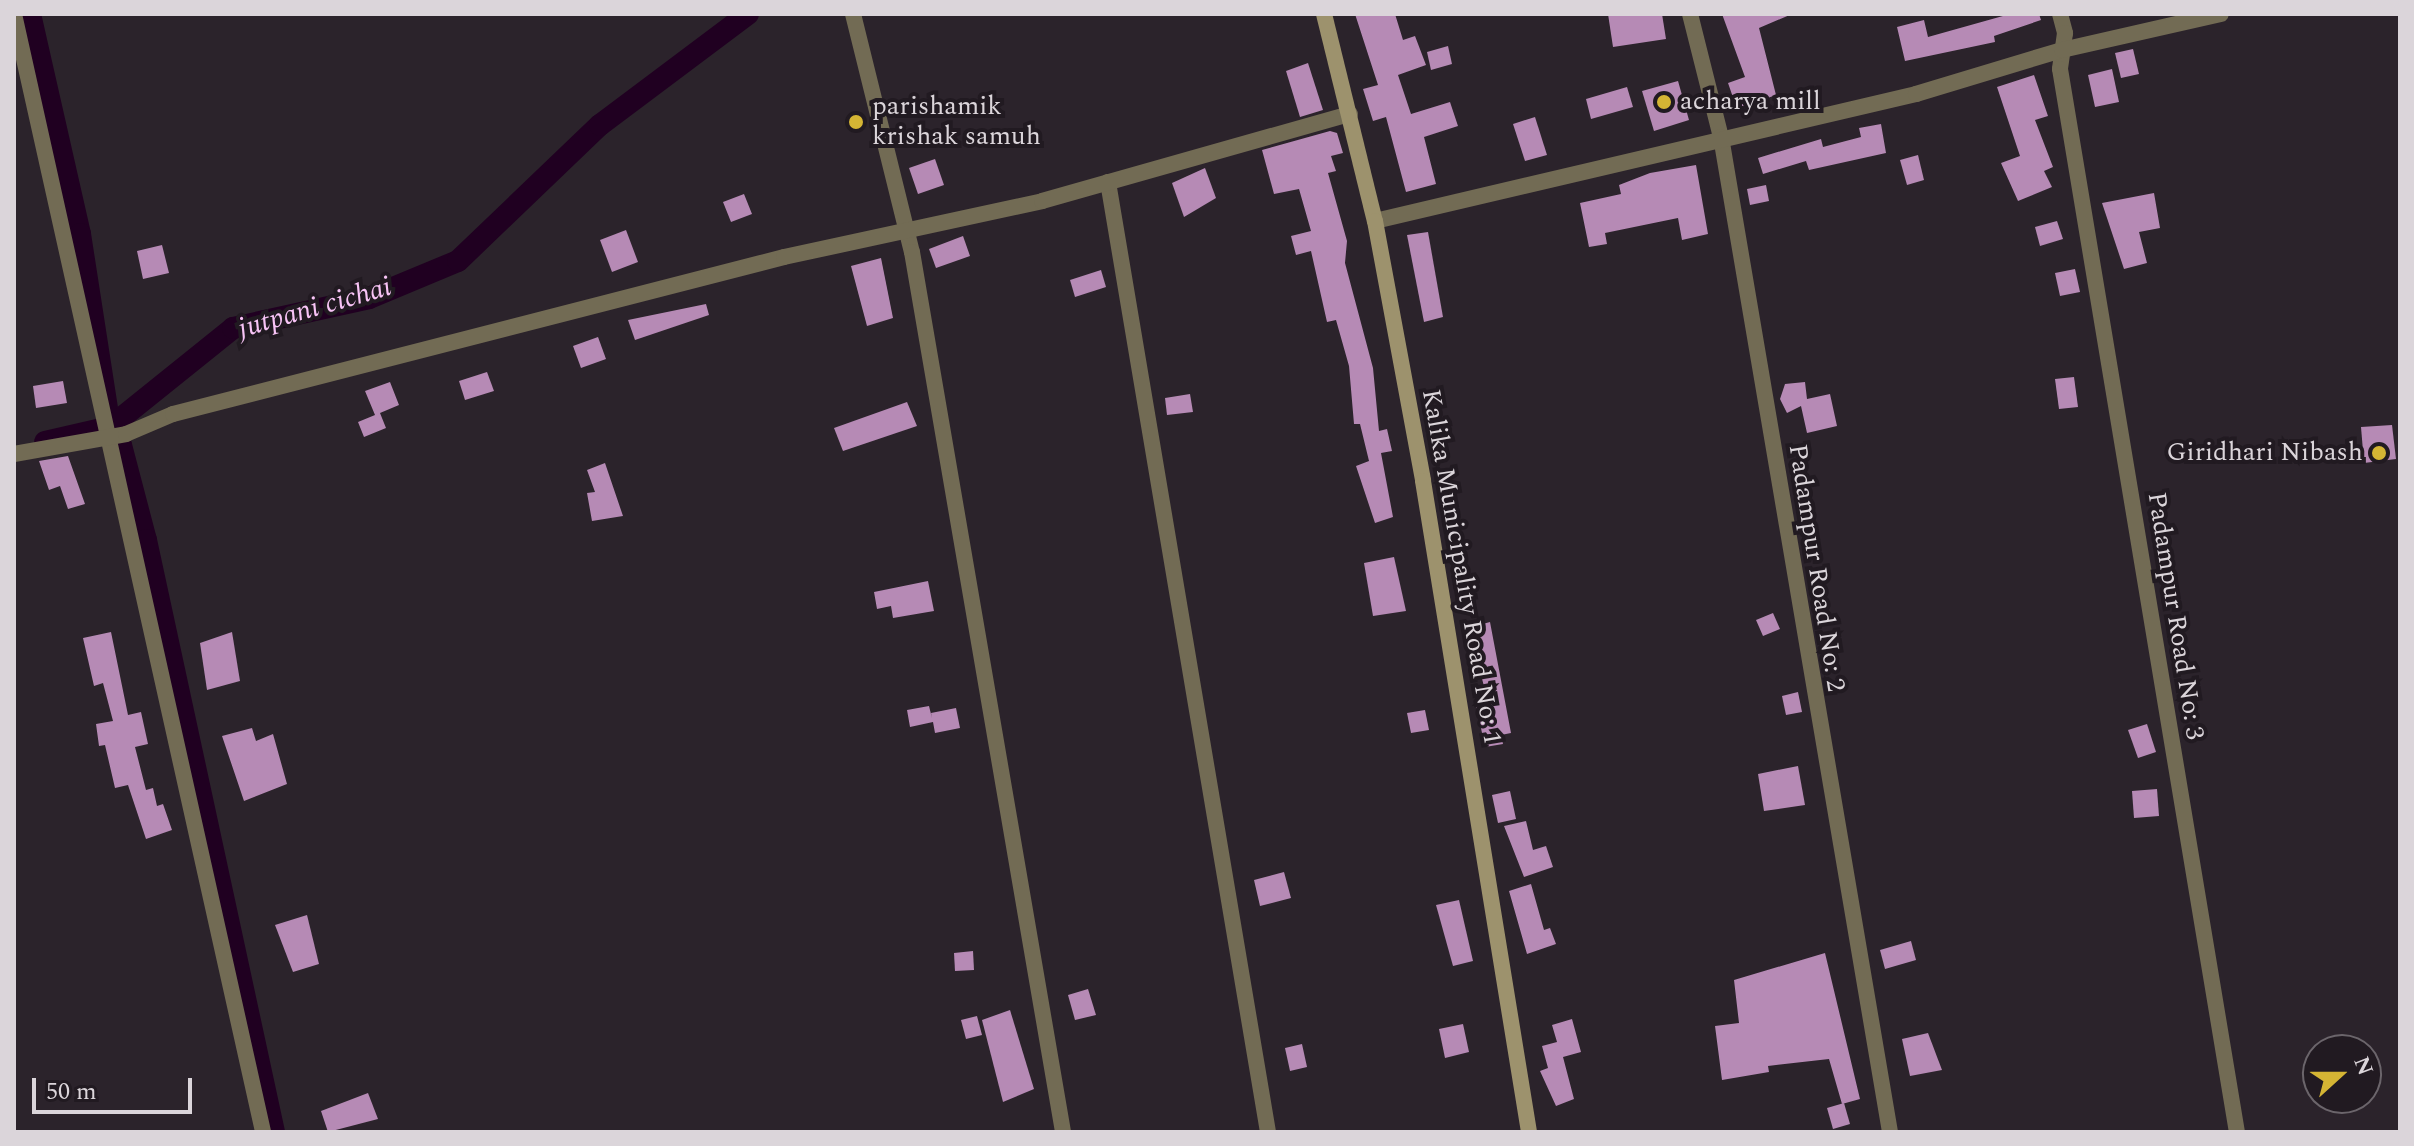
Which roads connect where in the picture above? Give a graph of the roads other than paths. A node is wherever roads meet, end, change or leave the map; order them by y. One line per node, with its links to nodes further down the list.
1 (14, 14): 13 (street)
2 (853, 14): 12 (street)
3 (1324, 14): 8 (street, Kalika Municipality Road No: 1)
4 (1690, 14): 9 (street, Padampur Road No: 2)
5 (2060, 14): 7 (street, Padampur Road No: 3)
6 (2221, 14): 7 (street)
7 (2062, 50): 9 (street); 20 (street, Padampur Road No: 3)
8 (1350, 114): 10 (street); 11 (street, Kalika Municipality Road No: 1)
9 (1721, 137): 11 (street); 19 (street, Padampur Road No: 2)
10 (1108, 182): 12 (street); 17 (street)
11 (1375, 221): 18 (street, Kalika Municipality Road No: 1)
12 (907, 232): 13 (street); 16 (street)
13 (115, 436): 14 (street); 15 (street)
14 (14, 454)
15 (263, 1132)
16 (1063, 1132)
17 (1268, 1132)
18 (1529, 1132)
19 (1890, 1132)
20 (2237, 1132)

